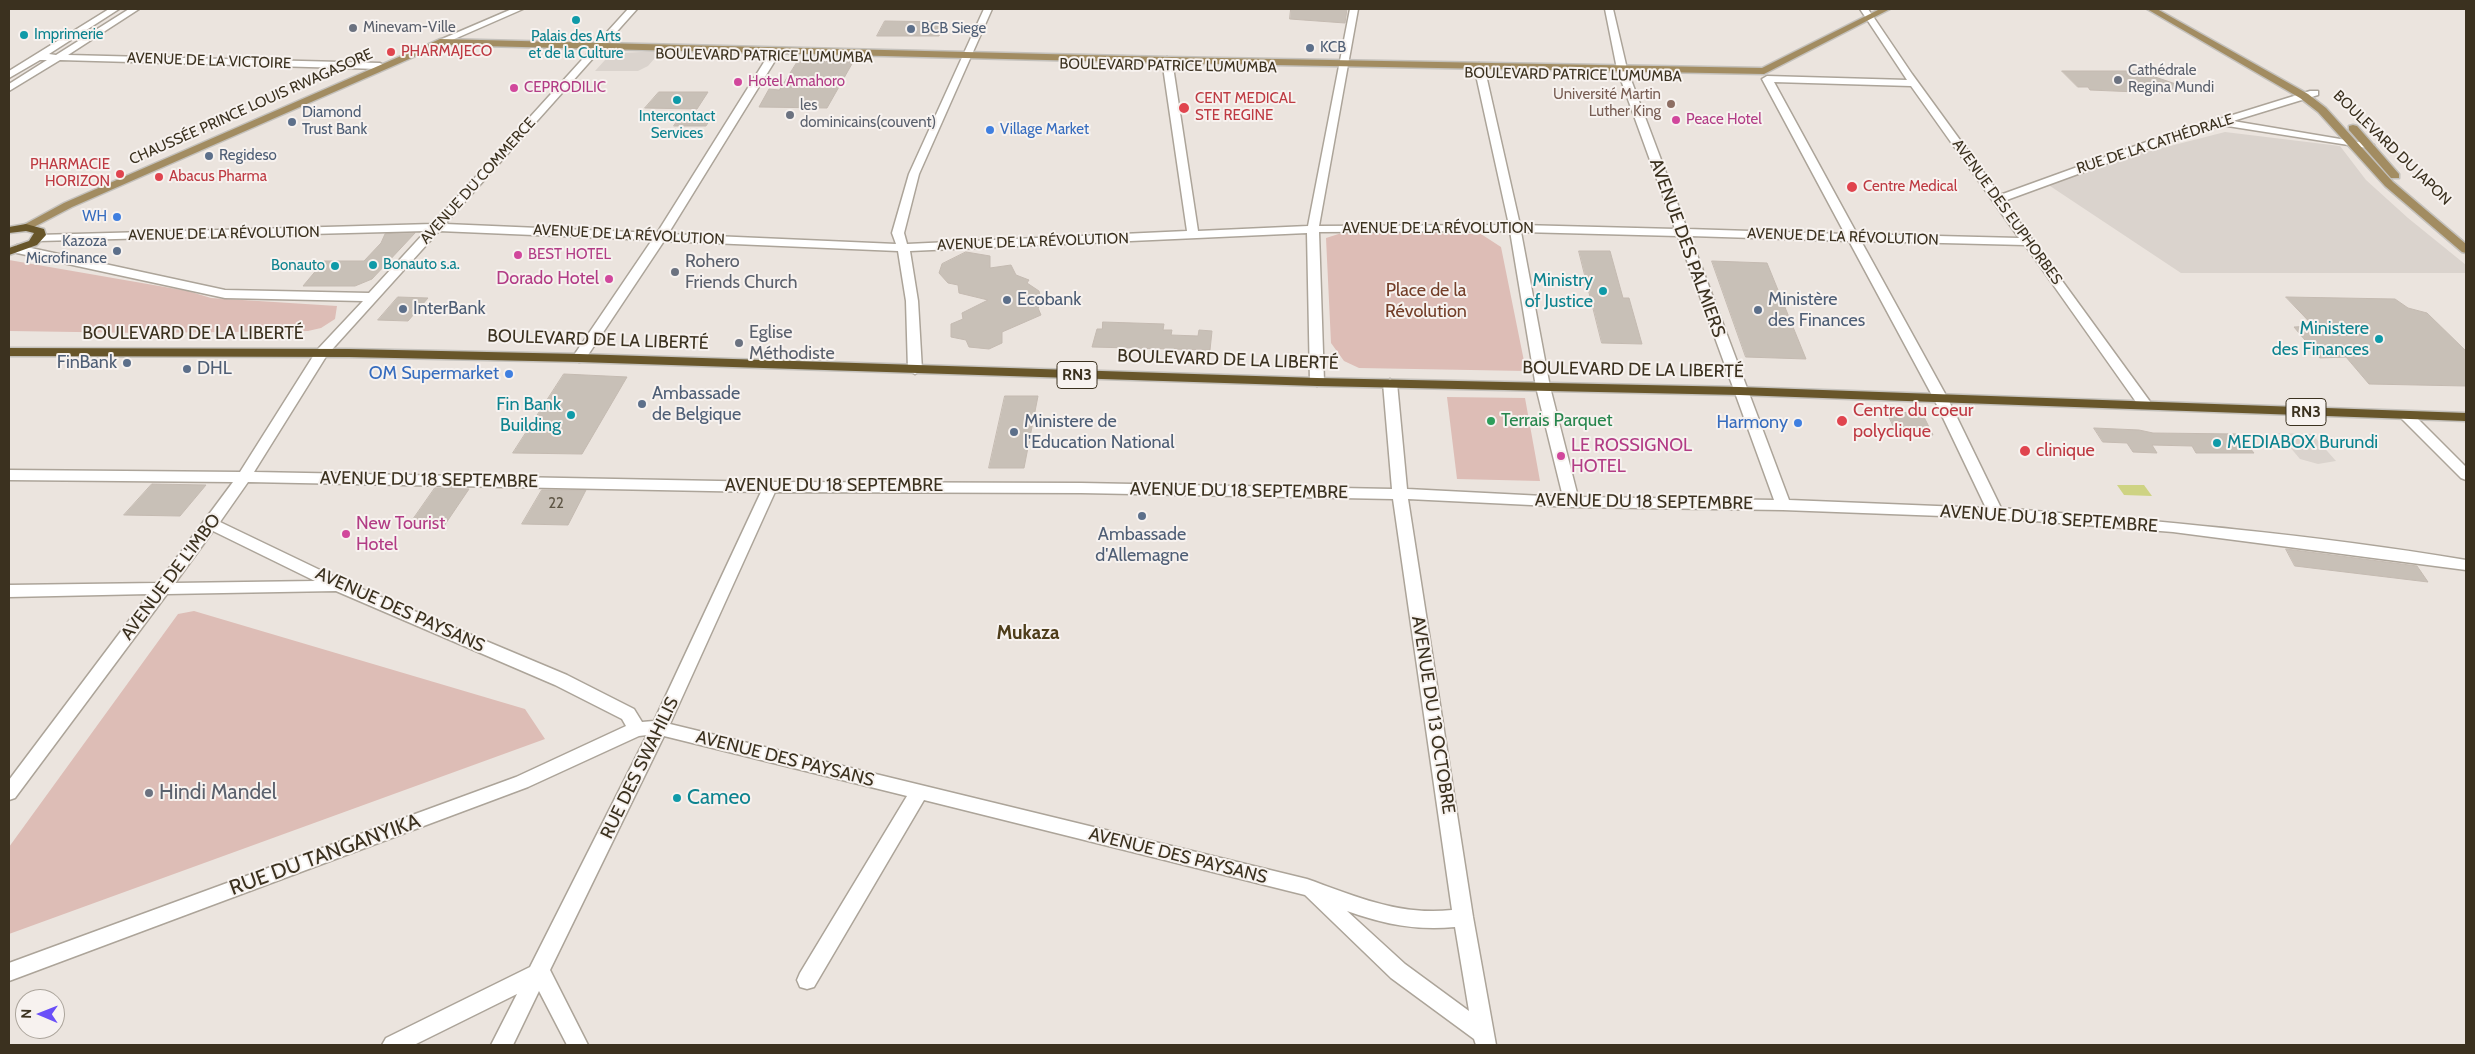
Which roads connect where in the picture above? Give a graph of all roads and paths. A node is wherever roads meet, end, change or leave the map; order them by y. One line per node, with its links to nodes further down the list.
1 (115, 9): 16 (street)
2 (135, 9): 17 (street)
3 (519, 9): 12 (street, CHAUSSÉE PRINCE LOUIS RWAGASORE)
4 (633, 9): 14 (street, AVENUE DU COMMERCE)
5 (988, 9): 18 (street)
6 (1354, 9): 21 (street)
7 (1609, 9): 23 (street, AVENUE DES PALMIERS)
8 (1886, 9): 11 (main road)
9 (2151, 9): 28 (main road, BOULEVARD DU JAPON)
10 (2164, 9): 28 (main road, BOULEVARD DU JAPON)
11 (1867, 13): 24 (main road); 26 (street, AVENUE DES EUPHORBES)
12 (440, 42): 13 (main road, CHAUSSÉE PRINCE LOUIS RWAGASORE); 14 (main road, BOULEVARD PATRICE LUMUMBA)
13 (423, 49): 14 (main road, BOULEVARD PATRICE LUMUMBA); 20 (main road, CHAUSSÉE PRINCE LOUIS RWAGASORE)
14 (597, 50): 15 (main road, BOULEVARD PATRICE LUMUMBA); 36 (street, AVENUE DU COMMERCE)
15 (775, 53): 18 (main road, BOULEVARD PATRICE LUMUMBA); 42 (street)
16 (38, 57): 17 (street, AVENUE DE LA VICTOIRE); 25 (street)
17 (58, 57): 20 (street, AVENUE DE LA VICTOIRE); 27 (street)
18 (968, 57): 19 (main road, BOULEVARD PATRICE LUMUMBA); 48 (street)
19 (1167, 63): 21 (main road, BOULEVARD PATRICE LUMUMBA); 41 (street)
20 (380, 66): 35 (main road, CHAUSSÉE PRINCE LOUIS RWAGASORE)
21 (1342, 66): 22 (main road, BOULEVARD PATRICE LUMUMBA); 38 (street)
22 (1480, 70): 23 (main road, BOULEVARD PATRICE LUMUMBA); 37 (street)
23 (1623, 72): 24 (main road, BOULEVARD PATRICE LUMUMBA); 40 (street, AVENUE DES PALMIERS)
24 (1765, 75): 26 (street, BOULEVARD PATRICE LUMUMBA); 44 (street)
25 (9, 76)
26 (1911, 79): 32 (street, AVENUE DES EUPHORBES)
27 (9, 88)
28 (2309, 94): 29 (street, RUE DE LA CATHÉDRALE); 30 (main road, BOULEVARD DU JAPON); 31 (main road, BOULEVARD DU JAPON)
29 (2221, 123): 30 (street); 32 (street, RUE DE LA CATHÉDRALE)
30 (2353, 144): 31 (street); 33 (main road, BOULEVARD DU JAPON)
31 (2370, 146): 34 (main road, BOULEVARD DU JAPON)
32 (1998, 198): 47 (street, AVENUE DES EUPHORBES)
33 (2421, 213): 34 (main road); 50 (main road, BOULEVARD DU JAPON)
34 (2436, 213): 46 (main road, BOULEVARD DU JAPON)
35 (26, 227): 39 (highway); 45 (highway)
36 (436, 227): 42 (street, AVENUE DE LA RÉVOLUTION); 43 (street, AVENUE DE LA RÉVOLUTION); 52 (street, AVENUE DU COMMERCE)
37 (1515, 228): 38 (street, AVENUE DE LA RÉVOLUTION); 40 (street, AVENUE DE LA RÉVOLUTION); 59 (street)
38 (1313, 229): 41 (street, AVENUE DE LA RÉVOLUTION); 57 (street)
39 (9, 230)
40 (1682, 232): 44 (street, AVENUE DE LA RÉVOLUTION); 60 (street, AVENUE DES PALMIERS)
41 (1193, 235): 48 (street, AVENUE DE LA RÉVOLUTION)
42 (661, 236): 48 (street, AVENUE DE LA RÉVOLUTION); 55 (street)
43 (90, 237): 45 (street, AVENUE DE LA RÉVOLUTION); 51 (street)
44 (1854, 237): 47 (street, AVENUE DE LA RÉVOLUTION); 61 (street)
45 (38, 238): 49 (highway)
46 (2466, 238)
47 (2029, 242): 62 (street, AVENUE DES EUPHORBES)
48 (901, 248): 56 (street)
49 (13, 250): 51 (street)
50 (2466, 250)
51 (59, 258): 52 (street)
52 (371, 297): 54 (street, AVENUE DU COMMERCE)
53 (9, 352): 54 (highway, BOULEVARD DE LA LIBERTÉ / RN3)
54 (322, 352): 55 (highway, BOULEVARD DE LA LIBERTÉ / RN3); 67 (street, AVENUE DE L'IMBO)
55 (579, 358): 56 (highway, BOULEVARD DE LA LIBERTÉ / RN3)
56 (915, 370): 57 (highway, BOULEVARD DE LA LIBERTÉ / RN3)
57 (1317, 382): 58 (highway, BOULEVARD DE LA LIBERTÉ / RN3)
58 (1390, 383): 59 (highway, BOULEVARD DE LA LIBERTÉ / RN3); 69 (street, AVENUE DU 13 OCTOBRE)
59 (1543, 387): 60 (highway, BOULEVARD DE LA LIBERTÉ / RN3); 70 (street)
60 (1739, 391): 61 (highway, BOULEVARD DE LA LIBERTÉ / RN3); 71 (street, AVENUE DES PALMIERS)
61 (1941, 399): 62 (highway, BOULEVARD DE LA LIBERTÉ / RN3); 72 (street)
62 (2146, 406): 63 (highway, RN3)
63 (2407, 416): 64 (highway, RN3); 66 (street)
64 (2466, 417)
65 (9, 475): 67 (street, AVENUE DU 18 SEPTEMBRE)
66 (2466, 475)
67 (244, 477): 68 (street, AVENUE DU 18 SEPTEMBRE); 73 (street, AVENUE DE L'IMBO)
68 (770, 486): 69 (street, AVENUE DU 18 SEPTEMBRE); 78 (street, RUE DES SWAHILIS)
69 (1400, 494): 70 (street, AVENUE DU 18 SEPTEMBRE); 83 (street, AVENUE DU 13 OCTOBRE)
70 (1572, 502): 71 (street, AVENUE DU 18 SEPTEMBRE)
71 (1783, 505): 72 (street, AVENUE DU 18 SEPTEMBRE)
72 (1996, 513): 74 (street, AVENUE DU 18 SEPTEMBRE)
73 (211, 524): 75 (street, AVENUE DES PAYSANS); 76 (street, AVENUE DE L'IMBO)
74 (2466, 565)
75 (339, 586): 76 (street); 79 (street, AVENUE DES PAYSANS)
76 (162, 590): 77 (street); 81 (street, AVENUE DE L'IMBO)
77 (9, 591)
78 (660, 728): 79 (street, AVENUE DES PAYSANS); 80 (street, AVENUE DES PAYSANS); 85 (street, RUE DES SWAHILIS)
79 (637, 729): 84 (street, RUE DU TANGANYIKA)
80 (919, 792): 82 (street, AVENUE DES PAYSANS); 86 (street)
81 (9, 793)
82 (1307, 887): 83 (street, AVENUE DES PAYSANS); 87 (street, AVENUE DES PAYSANS)
83 (1463, 917): 87 (street, AVENUE DU 13 OCTOBRE)
84 (9, 972)
85 (540, 972): 88 (street); 89 (street, RUE DES SWAHILIS); 90 (street)
86 (807, 980)
87 (1486, 1040)
88 (393, 1045)
89 (502, 1045)
90 (578, 1045)

